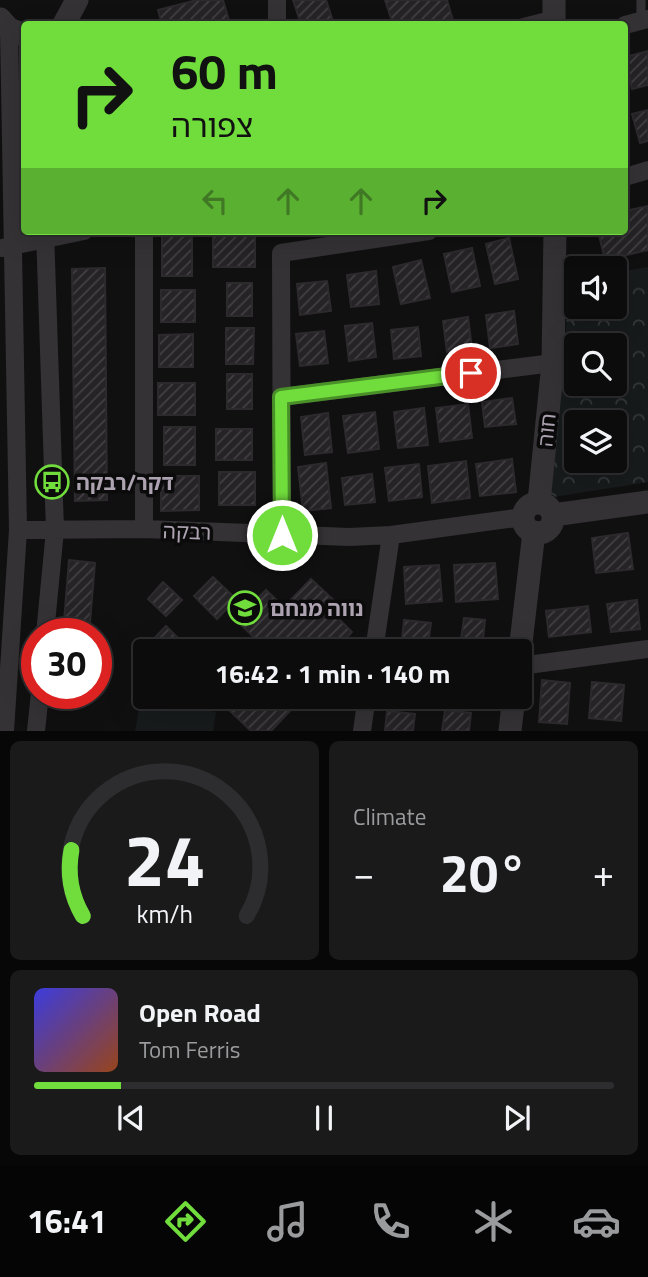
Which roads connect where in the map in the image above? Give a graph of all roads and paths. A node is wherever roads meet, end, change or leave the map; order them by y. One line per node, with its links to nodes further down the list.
1 (78, 0): 5 (street)
2 (277, 0): 6 (street)
3 (640, 0): 8 (lane)
4 (554, 13): 7 (lane)
5 (66, 21)
6 (277, 21)
7 (527, 21)
8 (638, 22)
9 (11, 28): 16 (street)
10 (648, 170): 11 (street)
11 (628, 176)
12 (45, 235): 16 (street); 23 (street)
13 (144, 235): 21 (street)
14 (402, 235): 18 (street)
15 (555, 235): 17 (street, חוה)
16 (6, 247): 22 (street)
17 (553, 363): 18 (street); 20 (street, חוה)
18 (281, 397): 24 (street)
19 (648, 502): 20 (street, רבקה)
20 (537, 517): 25 (street, רבקה); 28 (street, חוה)
21 (144, 529): 23 (street, רבקה); 24 (street, רבקה)
22 (18, 530): 23 (street, רבקה); 34 (street)
23 (55, 530): 26 (street)
24 (282, 535): 25 (street, רבקה)
25 (391, 535): 27 (street)
26 (47, 618)
27 (376, 639)
28 (522, 639)
29 (648, 649): 30 (street)
30 (532, 664)
31 (38, 709): 35 (street)
32 (365, 709): 36 (street)
33 (513, 709): 37 (street)
34 (5, 731)
35 (36, 731)
36 (362, 731)
37 (510, 731)

